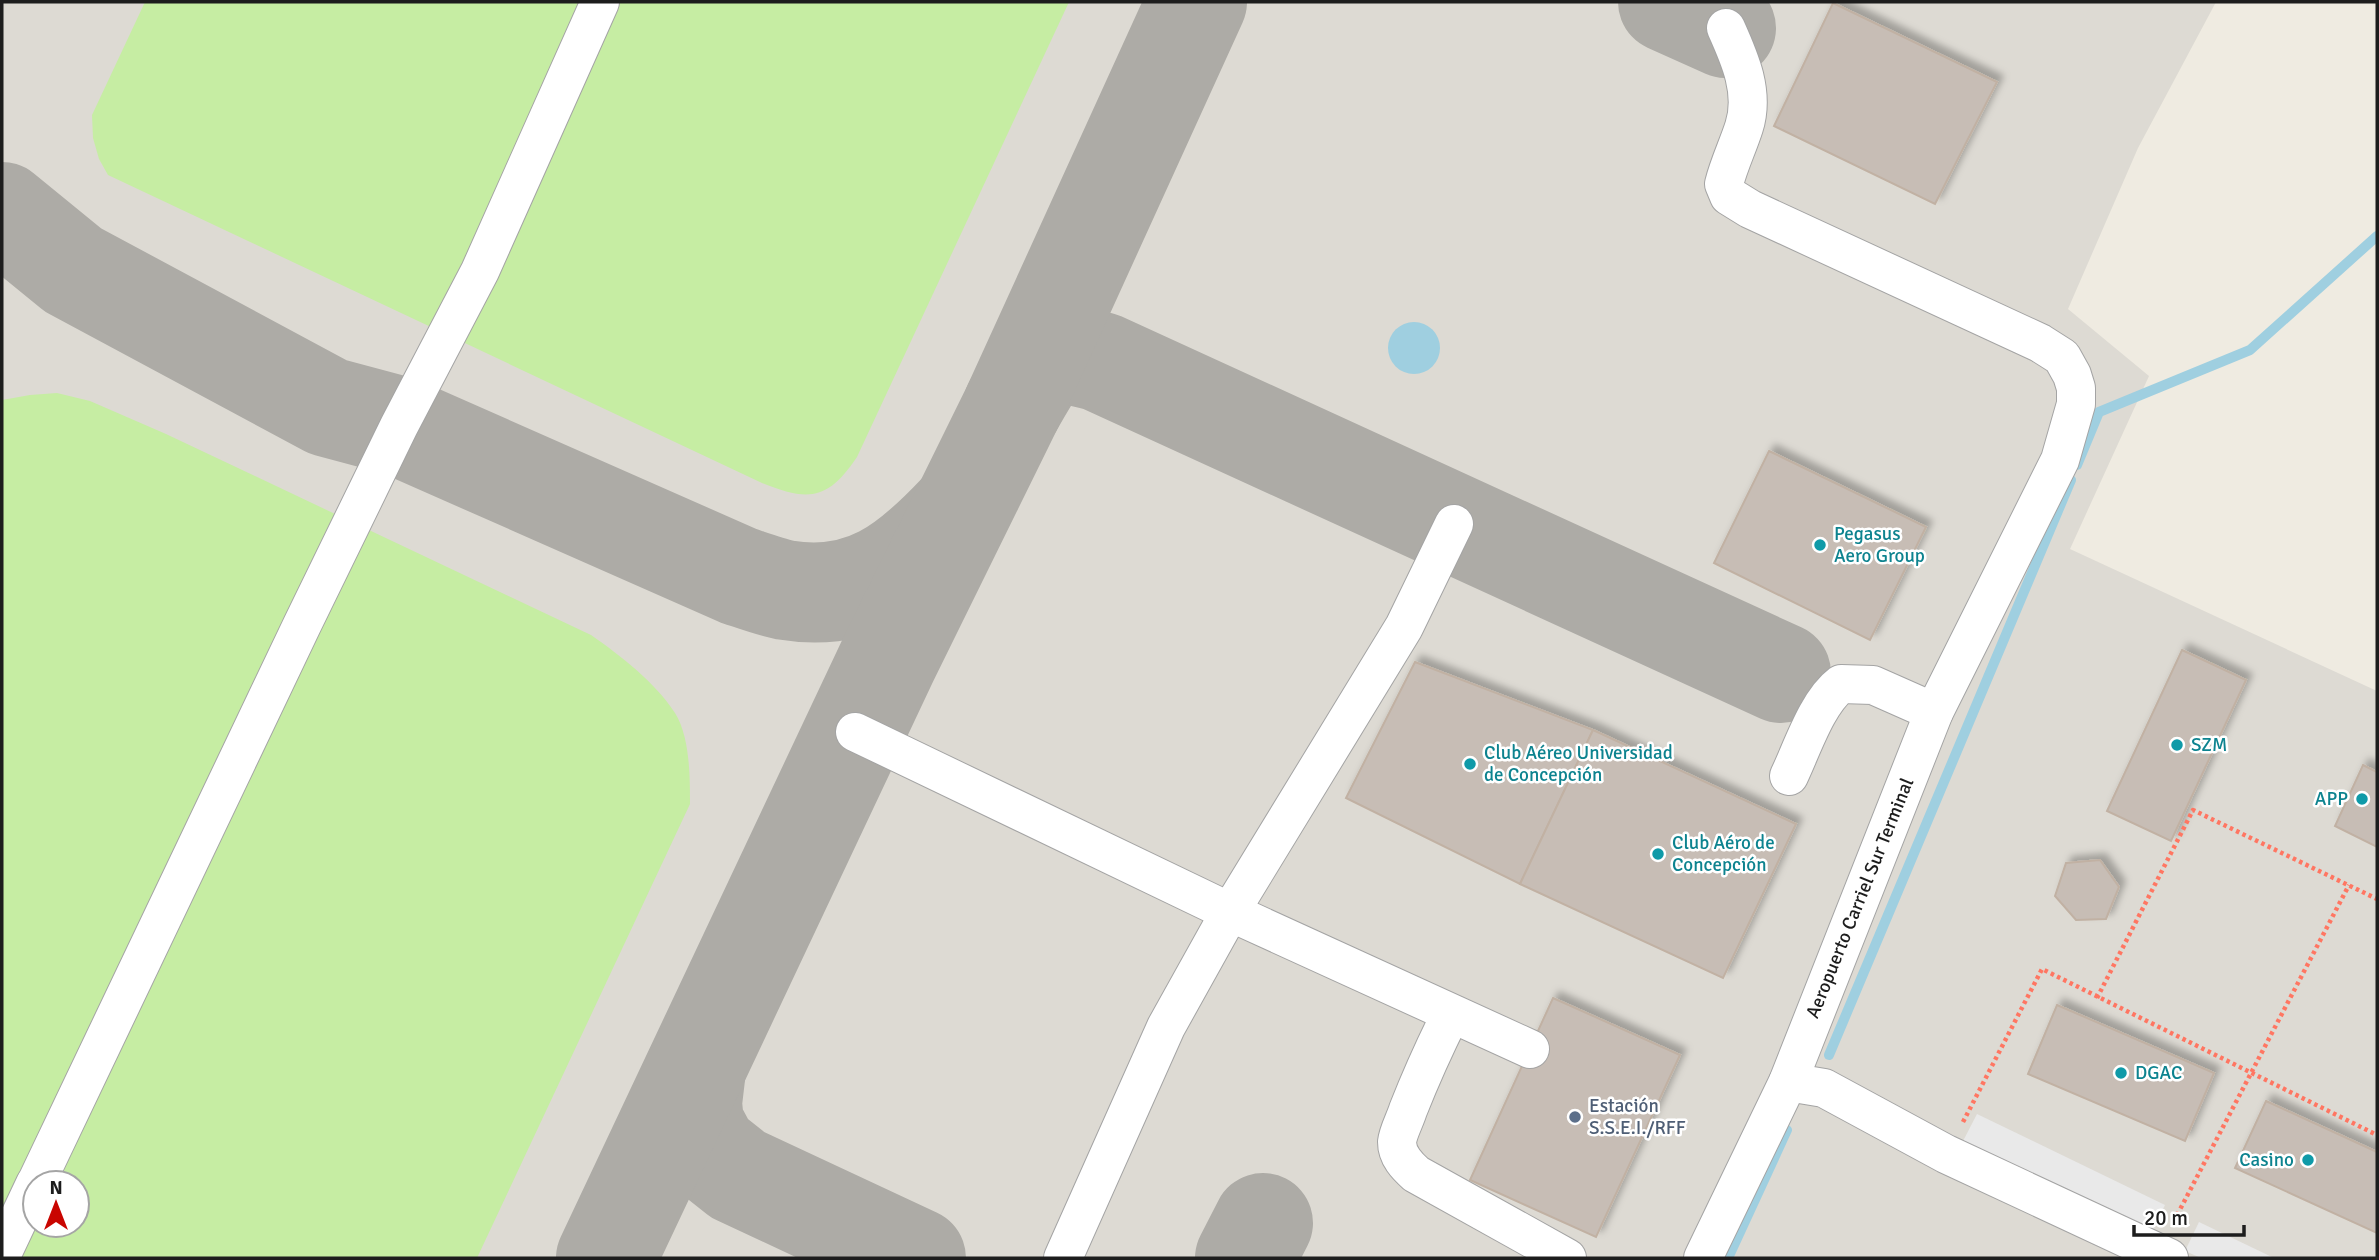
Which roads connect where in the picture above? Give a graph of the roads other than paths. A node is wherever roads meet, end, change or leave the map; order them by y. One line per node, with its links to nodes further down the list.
1 (600, 2): 11 (lane)
2 (1726, 28): 4 (lane, Aeropuerto Carriel Sur Terminal)
3 (1454, 524): 7 (lane)
4 (1934, 712): 6 (lane); 10 (lane, Aeropuerto Carriel Sur Terminal)
5 (855, 732): 7 (lane)
6 (1789, 776)
7 (1230, 912): 8 (lane); 15 (lane)
8 (1451, 1014): 9 (lane); 16 (lane)
9 (1530, 1049)
10 (1788, 1082): 14 (lane); 17 (lane, Aeropuerto Carriel Sur Terminal)
11 (42, 1169)
12 (21, 1214): 13 (lane)
13 (2, 1254)
14 (2163, 1255)
15 (1063, 1258)
16 (1567, 1258)
17 (1703, 1258)

